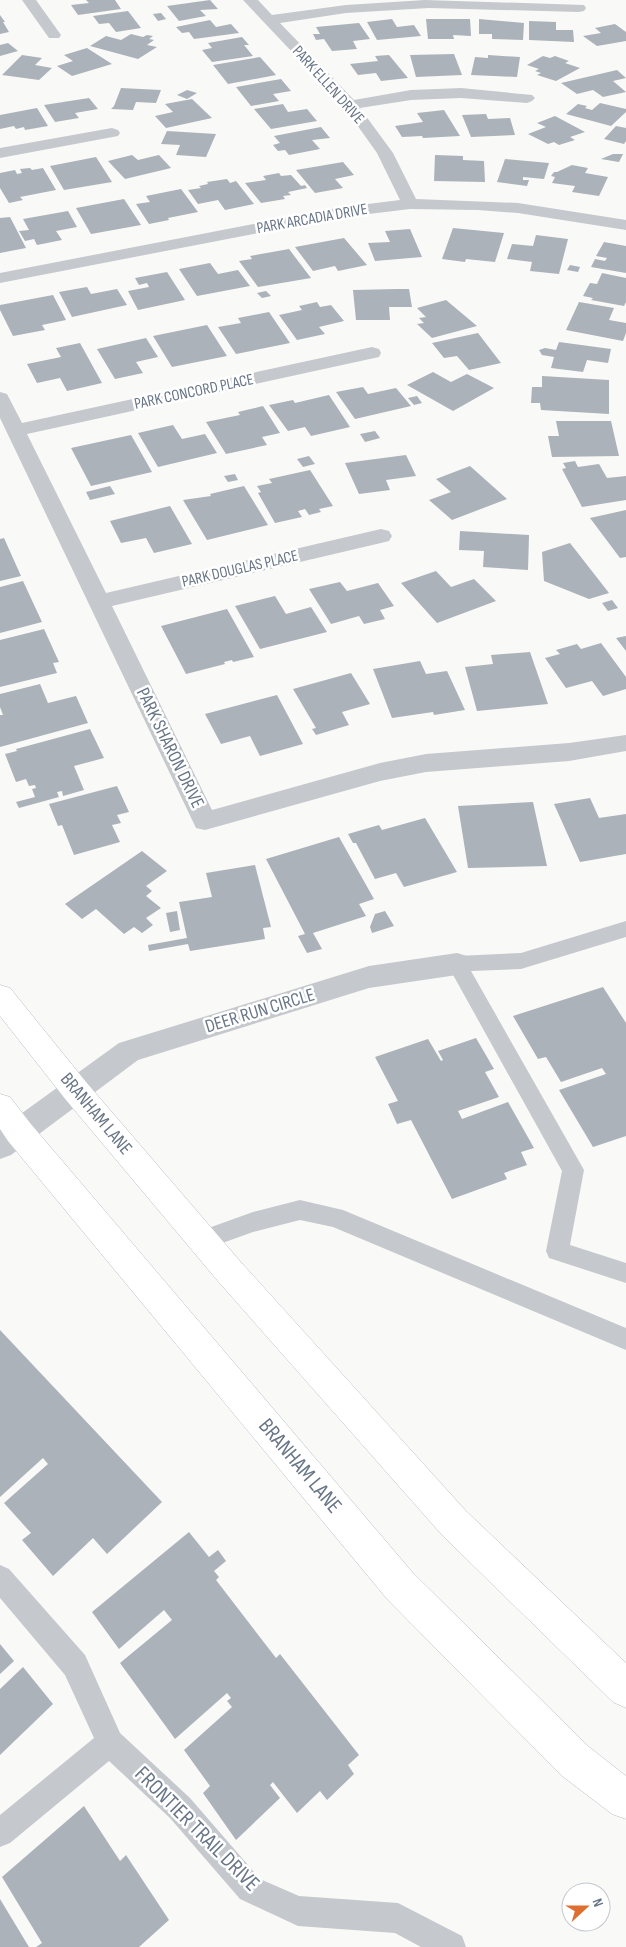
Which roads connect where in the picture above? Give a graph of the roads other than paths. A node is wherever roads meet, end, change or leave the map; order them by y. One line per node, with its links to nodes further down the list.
1 (29, 0): 5 (street)
2 (250, 0): 4 (street, PARK ELLEN DRIVE)
3 (579, 8): 4 (street)
4 (268, 20): 7 (street, PARK ELLEN DRIVE)
5 (54, 35)
6 (527, 98): 7 (street)
7 (350, 105): 10 (street, PARK ELLEN DRIVE)
8 (112, 133): 9 (street)
9 (0, 153)
10 (410, 204): 11 (street, PARK ARCADIA DRIVE); 12 (street, PARK ARCADIA DRIVE)
11 (626, 225)
12 (0, 278)
13 (372, 353): 15 (street, PARK CONCORD PLACE)
14 (0, 398): 15 (street, PARK SHARON DRIVE)
15 (16, 430): 17 (street, PARK SHARON DRIVE)
16 (381, 536): 17 (street, PARK DOUGLAS PLACE)
17 (98, 602): 18 (street, PARK SHARON DRIVE)
18 (626, 743)
19 (626, 929): 20 (lane, DEER RUN CIRCLE)
20 (457, 964): 22 (street, DEER RUN CIRCLE); 25 (lane)
21 (0, 996): 22 (main road, BRANHAM LANE)
22 (76, 1091): 23 (street, DEER RUN CIRCLE); 24 (main road, BRANHAM LANE)
23 (6, 1128): 30 (main road, BRANHAM LANE)
24 (203, 1240): 26 (lane); 28 (main road, BRANHAM LANE)
25 (626, 1273)
26 (626, 1339)
27 (0, 1578): 29 (lane, FRONTIER TRAIL DRIVE)
28 (626, 1689)
29 (110, 1743): 31 (lane); 32 (lane, FRONTIER TRAIL DRIVE)
30 (626, 1800)
31 (0, 1833)
32 (445, 1946)

